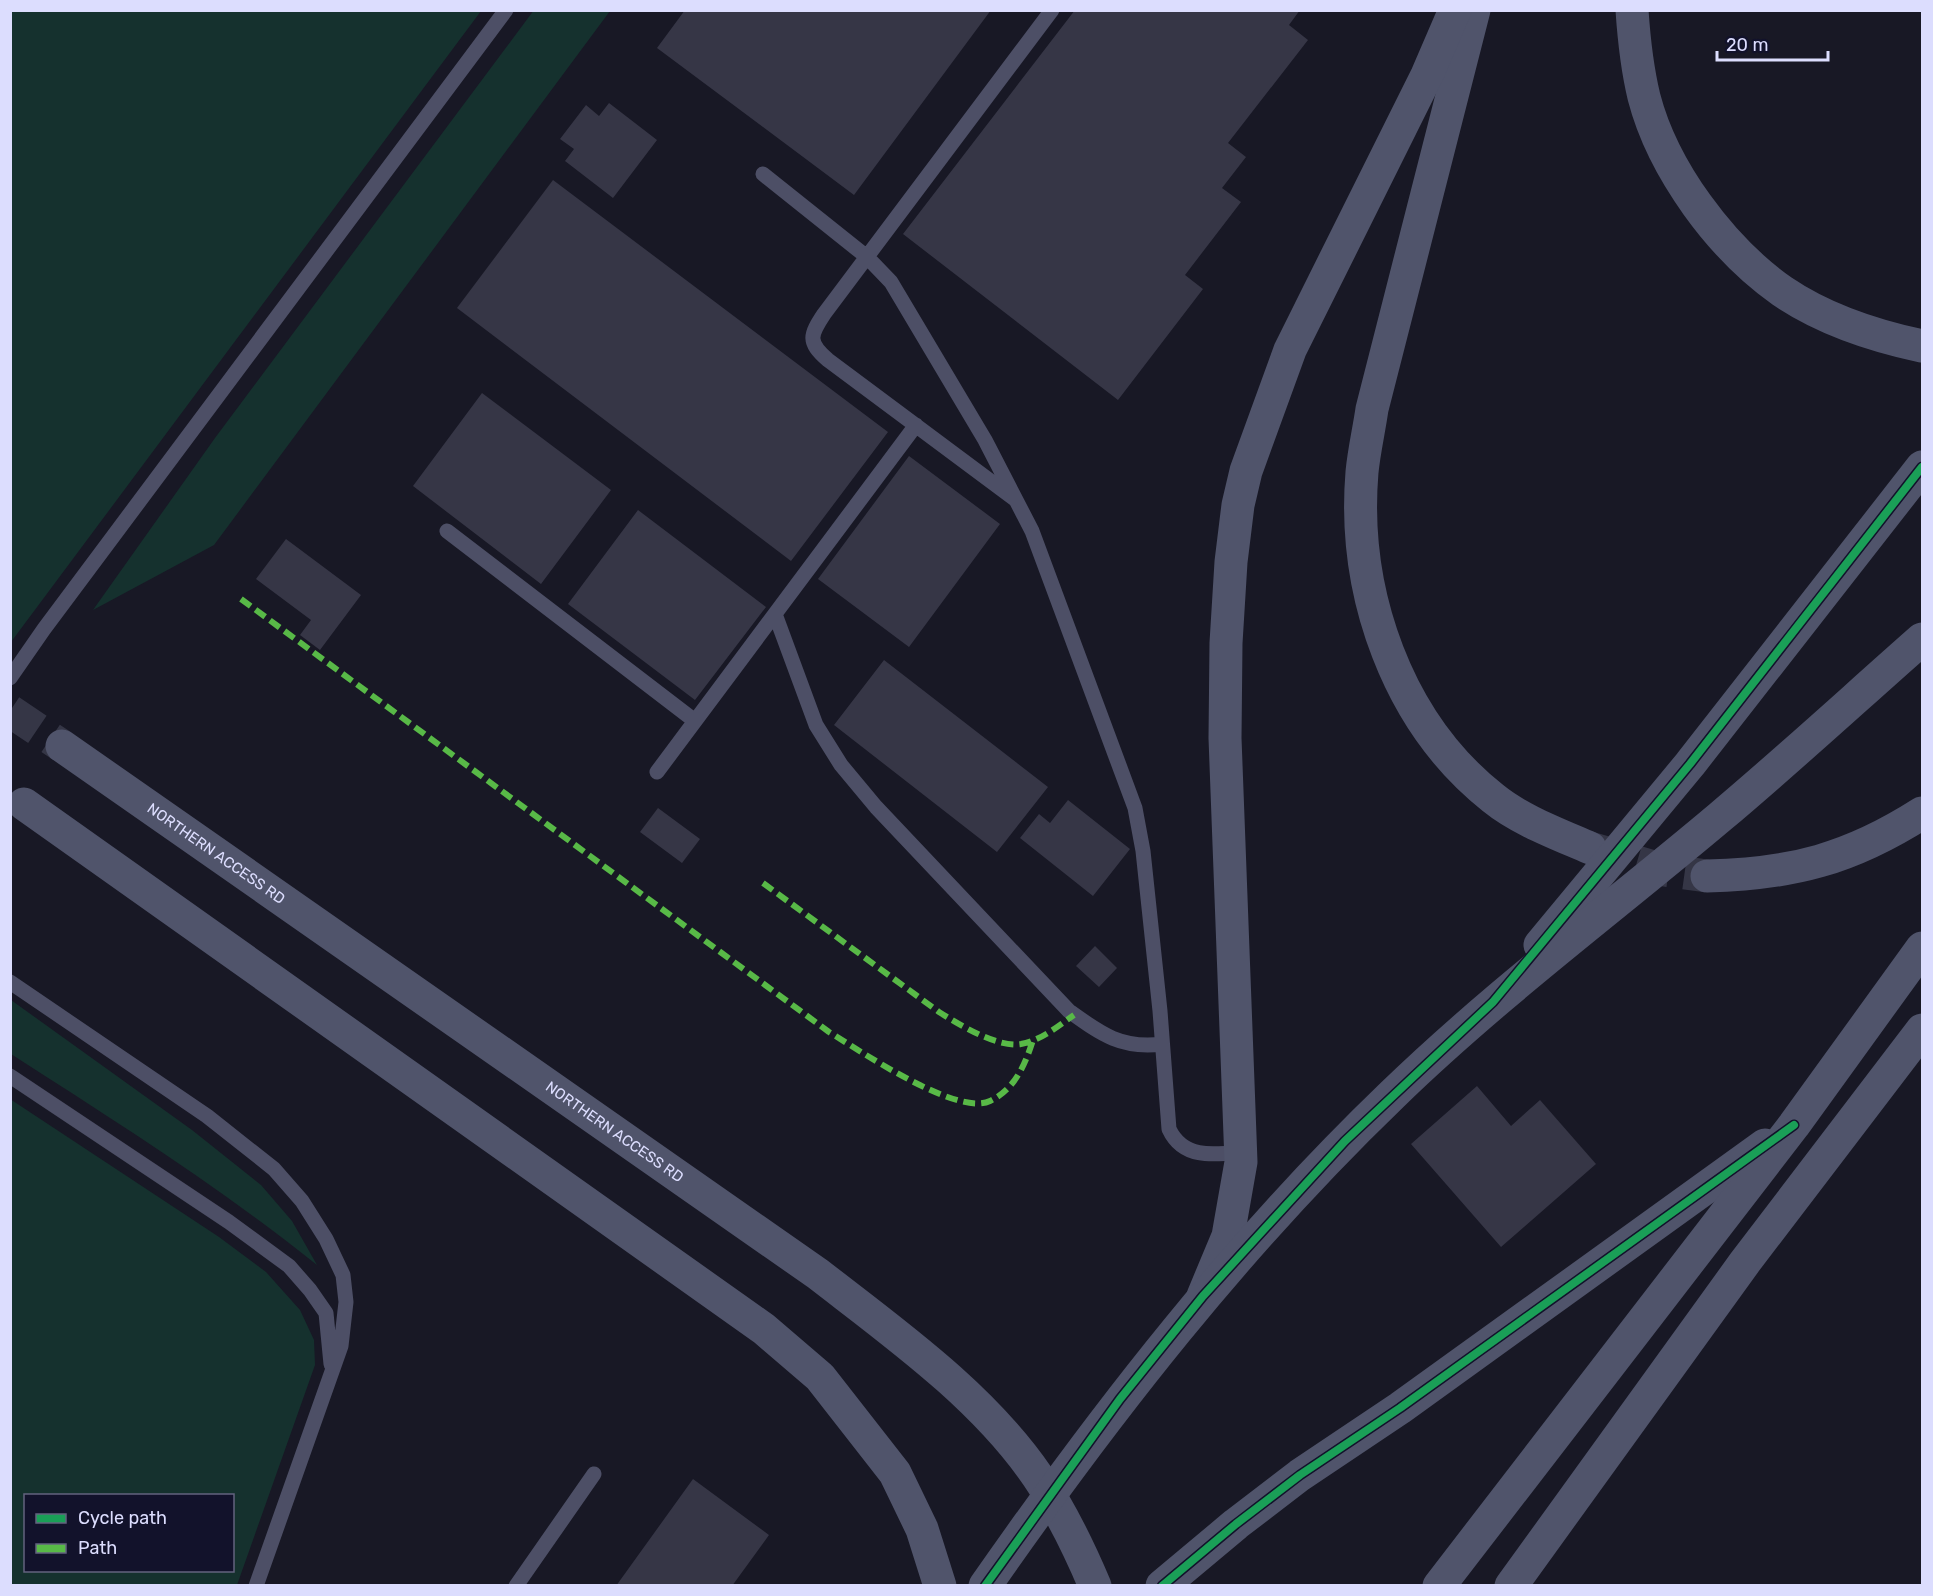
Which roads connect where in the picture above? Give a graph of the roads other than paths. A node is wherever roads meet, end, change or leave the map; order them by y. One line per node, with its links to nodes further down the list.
1 (506, 10): 15 (lane)
2 (1052, 10): 7 (lane)
3 (1455, 10): 30 (main road)
4 (1474, 10): 21 (main road)
5 (1632, 10): 8 (main road)
6 (763, 174): 7 (lane)
7 (867, 257): 9 (lane); 11 (lane)
8 (1923, 346)
9 (916, 425): 11 (lane); 13 (lane)
10 (1923, 467): 25 (main road)
11 (1018, 502): 27 (lane)
12 (447, 531): 16 (lane)
13 (775, 614): 16 (lane); 27 (lane)
14 (1923, 639): 25 (main road)
15 (10, 678)
16 (695, 721): 18 (lane)
17 (62, 746): 38 (main road, NORTHERN ACCESS RD)
18 (657, 772)
19 (24, 804): 36 (main road)
20 (1923, 813): 22 (main road)
21 (1590, 848)
22 (1707, 876)
23 (1923, 948): 29 (main road)
24 (10, 982): 32 (lane)
25 (1493, 1002): 31 (main road)
26 (1923, 1030): 41 (main road)
27 (1162, 1044): 30 (lane)
28 (10, 1076): 32 (lane)
29 (1794, 1125): 39 (main road); 40 (main road)
30 (1241, 1152): 31 (main road)
31 (1203, 1296): 37 (main road)
32 (328, 1387): 34 (lane)
33 (594, 1474): 35 (lane)
34 (256, 1586)
35 (516, 1586)
36 (940, 1586)
37 (985, 1586)
38 (1095, 1586)
39 (1162, 1586)
40 (1439, 1586)
41 (1511, 1586)

